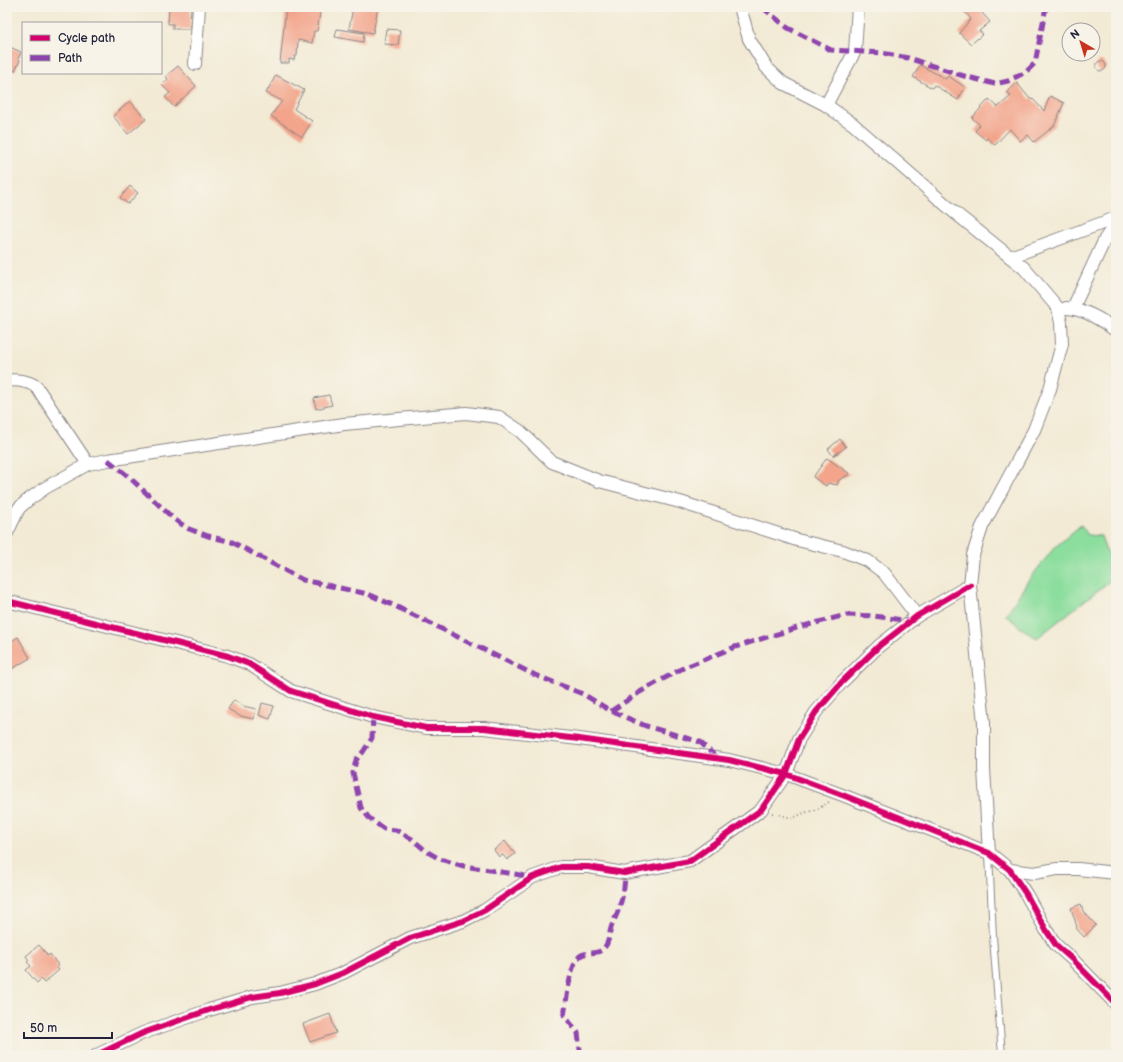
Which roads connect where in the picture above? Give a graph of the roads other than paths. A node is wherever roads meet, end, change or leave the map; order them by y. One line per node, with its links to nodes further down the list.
1 (199, 7): 4 (street)
2 (740, 7): 5 (street)
3 (858, 7): 5 (street)
4 (195, 64)
5 (826, 105): 8 (street)
6 (1116, 218): 8 (street)
7 (1116, 223): 10 (street)
8 (1010, 257): 9 (street)
9 (1058, 308): 10 (street); 15 (street)
10 (1073, 308): 11 (street)
11 (1116, 330)
12 (7, 381): 13 (street)
13 (88, 464): 14 (street); 17 (street)
14 (7, 532)
15 (970, 585): 17 (street); 19 (street)
16 (7, 601): 18 (street)
17 (917, 616): 18 (street)
18 (786, 774): 19 (street); 23 (street)
19 (989, 853): 20 (street); 24 (lane)
20 (1010, 870): 21 (street); 22 (street)
21 (1116, 873)
22 (1116, 1004)
23 (97, 1055)
24 (1002, 1055)

